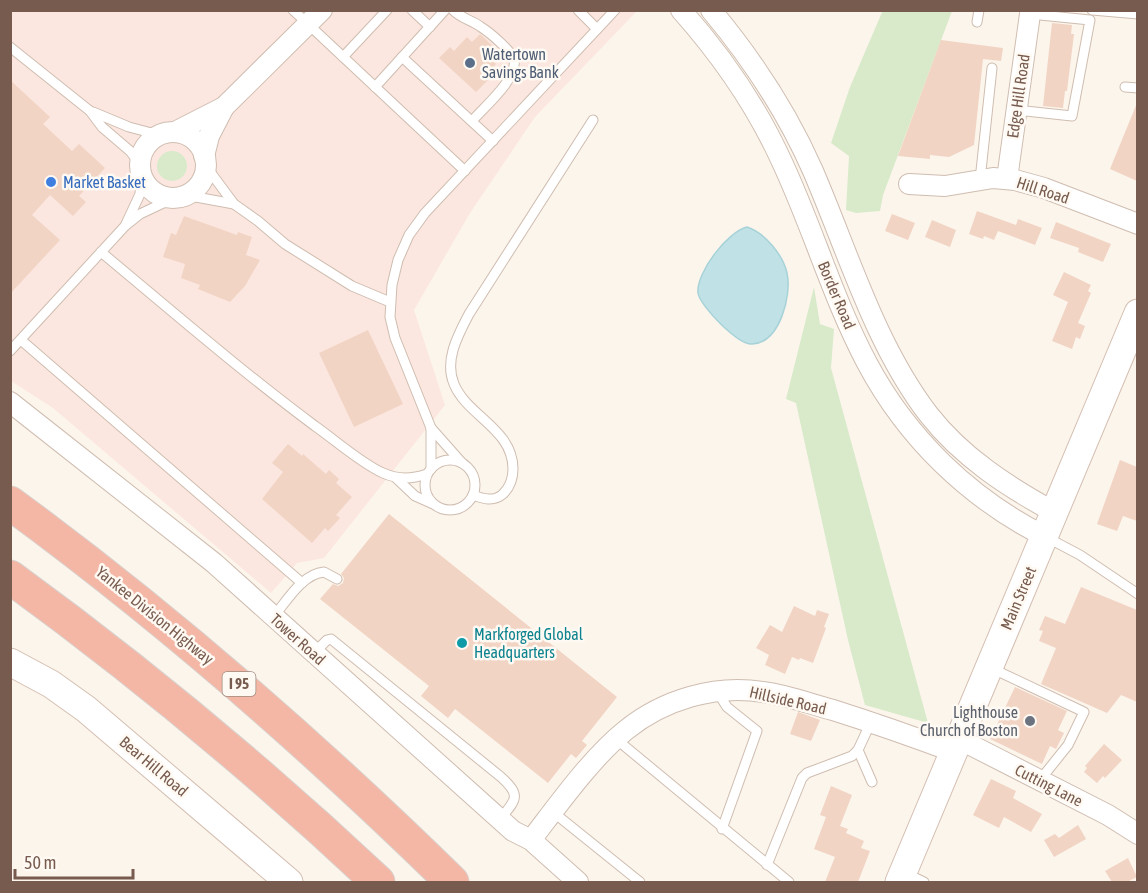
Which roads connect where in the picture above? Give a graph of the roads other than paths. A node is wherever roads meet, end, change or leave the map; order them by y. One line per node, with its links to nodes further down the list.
1 (293, 10): 15 (lane)
2 (387, 10): 20 (lane)
3 (412, 10): 17 (lane)
4 (446, 10): 17 (lane)
5 (453, 10): 30 (lane)
6 (578, 10): 18 (lane)
7 (615, 10): 18 (lane)
8 (681, 10): 56 (street, Border Road)
9 (711, 10): 56 (street, Border Road)
10 (979, 10): 16 (lane)
11 (1092, 10): 12 (lane)
12 (1118, 12): 14 (lane)
13 (1029, 14): 27 (street, Edge Hill Road); 27 (lane)
14 (1137, 14)
15 (315, 17): 20 (lane); 26 (street)
16 (977, 22)
17 (430, 27): 21 (lane)
18 (597, 29): 32 (lane)
19 (10, 47): 28 (lane)
20 (343, 57): 23 (lane)
21 (402, 57): 23 (lane); 30 (lane)
22 (993, 68): 37 (lane)
23 (375, 87): 35 (lane)
24 (1125, 87): 25 (lane)
25 (1137, 88)
26 (224, 106): 31 (street); 33 (street)
27 (1016, 110): 36 (street, Edge Hill Road)
28 (90, 111): 31 (lane); 34 (lane)
29 (593, 120): 53 (lane)
30 (472, 121): 32 (lane)
31 (167, 133): 33 (street); 34 (street)
32 (493, 141): 35 (lane)
33 (205, 161): 39 (street); 40 (lane)
34 (141, 169): 39 (street); 42 (lane)
35 (465, 171): 44 (lane)
36 (1007, 179): 37 (street, Hill Road); 41 (street, Hill Road)
37 (980, 180): 38 (street, Hill Road)
38 (909, 184)
39 (180, 196): 40 (lane); 42 (lane)
40 (234, 204): 44 (lane)
41 (1137, 224)
42 (125, 226): 43 (lane)
43 (101, 252): 46 (lane); 52 (lane)
44 (390, 302): 49 (lane)
45 (1137, 313): 56 (main road, Main Street)
46 (21, 340): 47 (lane); 59 (lane)
47 (10, 351)
48 (10, 402): 61 (street, Tower Road)
49 (431, 428): 50 (lane); 51 (lane)
50 (462, 463): 51 (lane); 53 (lane)
51 (429, 471): 52 (lane); 55 (lane)
52 (396, 478): 55 (lane)
53 (473, 495): 55 (lane)
54 (10, 503): 81 (highway, Yankee Division Highway / I 95)
55 (433, 504)
56 (1049, 524): 60 (lane); 64 (main road, Main Street)
57 (10, 577): 80 (highway)
58 (337, 579): 59 (lane)
59 (302, 583): 61 (lane)
60 (1137, 594)
61 (274, 616): 62 (street, Tower Road)
62 (315, 654): 73 (street, Tower Road); 73 (lane)
63 (10, 662): 79 (main road, Bear Hill Road)
64 (989, 667): 68 (main road, Main Street); 70 (lane)
65 (717, 691): 66 (street, Hillside Road); 67 (street, Hillside Road); 74 (lane)
66 (871, 722): 68 (street, Hillside Road); 69 (lane)
67 (616, 739): 72 (street, Hillside Road); 74 (lane)
68 (956, 746): 70 (street, Cutting Lane); 78 (main road, Main Street)
69 (858, 750): 71 (lane); 77 (lane)
70 (1040, 780): 75 (street, Cutting Lane)
71 (872, 782)
72 (553, 812): 76 (street, Hillside Road); 83 (lane)
73 (500, 820): 76 (street, Tower Road)
74 (722, 829): 77 (lane)
75 (1137, 834)
76 (531, 840): 82 (street, Tower Road)
77 (766, 865): 84 (lane)
78 (909, 879)
79 (289, 882)
80 (378, 882)
81 (452, 882)
82 (578, 882)
83 (640, 882)
84 (789, 882)

